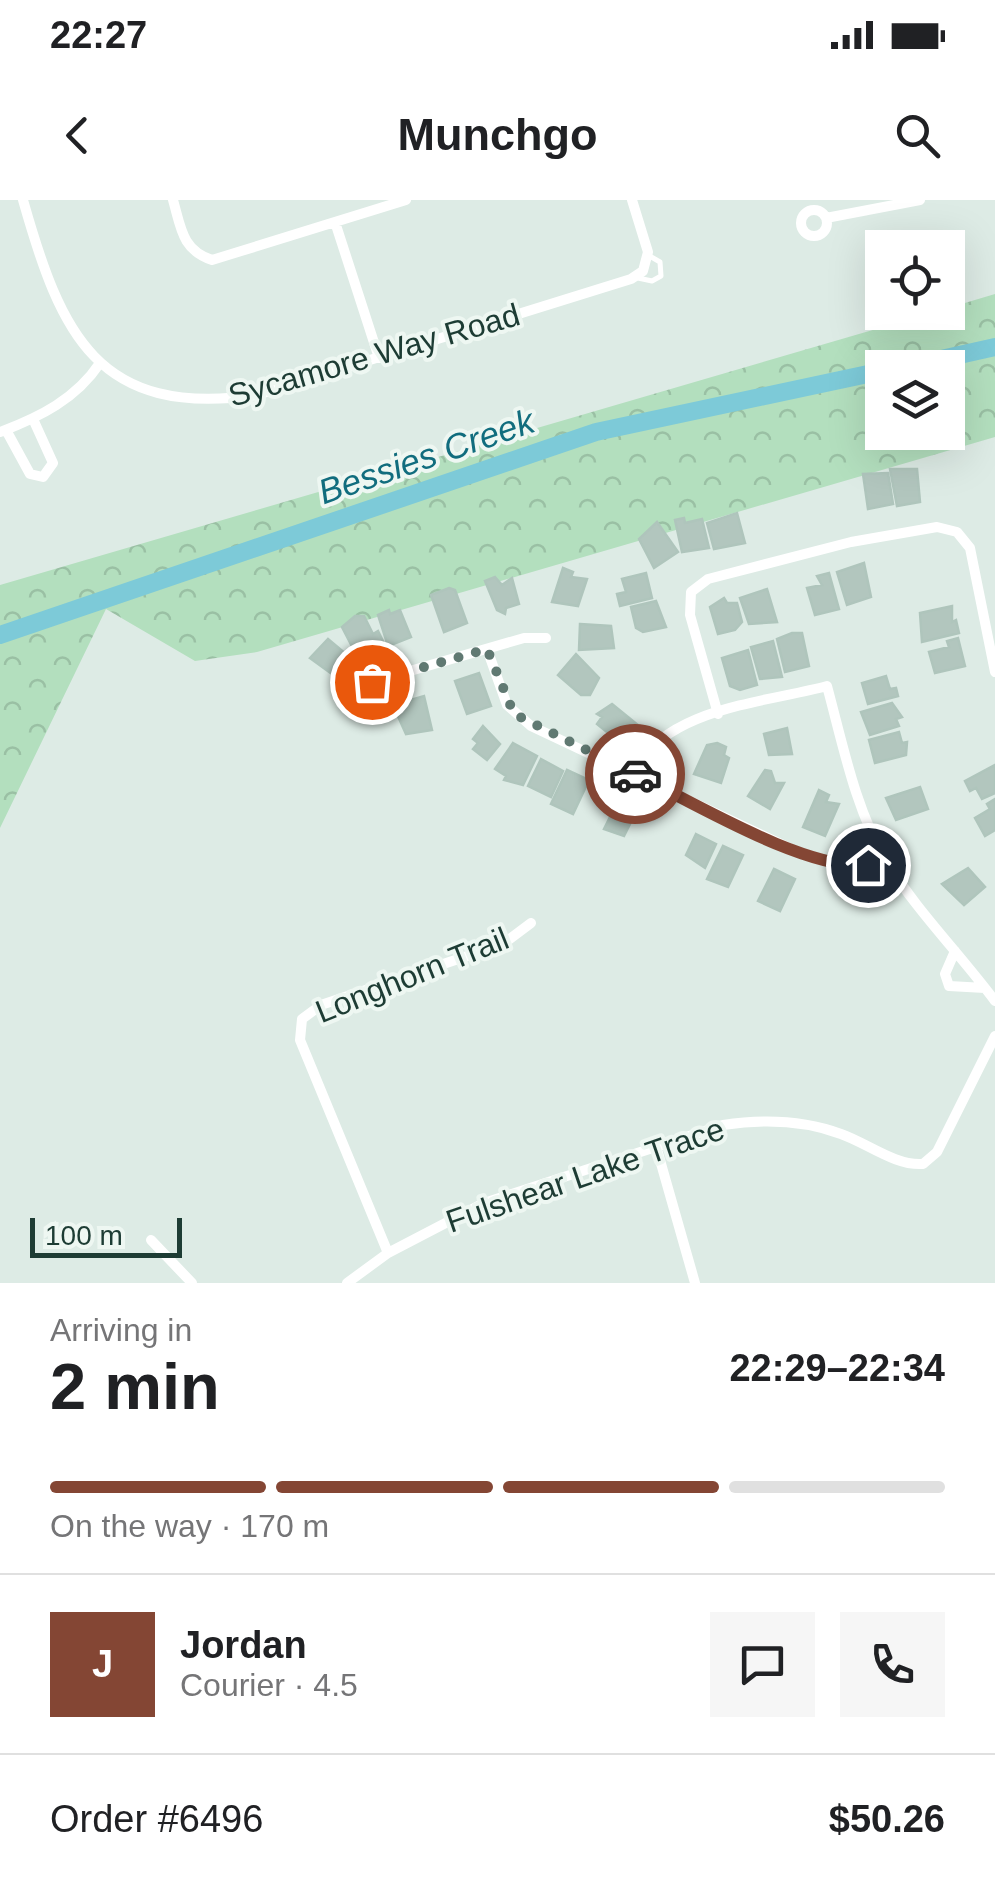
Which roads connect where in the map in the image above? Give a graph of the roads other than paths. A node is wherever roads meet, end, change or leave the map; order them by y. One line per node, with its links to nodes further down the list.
1 (23, 200): 11 (street)
2 (173, 200): 7 (street)
3 (406, 200): 7 (street)
4 (632, 200): 8 (street)
5 (920, 200): 6 (street)
6 (826, 218)
7 (335, 222): 10 (street)
8 (647, 261): 9 (street, Sycamore Way Road); 9 (lane)
9 (635, 277): 10 (street, Sycamore Way Road)
10 (378, 358): 11 (street, Sycamore Way Road)
11 (100, 363): 12 (street)
12 (33, 419): 13 (street); 13 (street)
13 (3, 431)
14 (546, 638): 15 (street)
15 (487, 649): 17 (street); 19 (street)
16 (995, 672): 18 (street)
17 (372, 682)
18 (718, 714): 19 (street); 20 (street)
19 (633, 773): 20 (street)
20 (887, 862): 22 (street)
21 (532, 923): 28 (street, Longhorn Trail)
22 (955, 950): 23 (street); 23 (street)
23 (985, 988): 24 (street)
24 (995, 1001)
25 (995, 1036): 26 (street, Fulshear Lake Trace)
26 (656, 1146): 28 (street, Fulshear Lake Trace); 31 (street)
27 (151, 1240): 29 (street)
28 (388, 1252): 30 (street, Fulshear Lake Trace)
29 (192, 1283)
30 (347, 1283)
31 (695, 1283)

